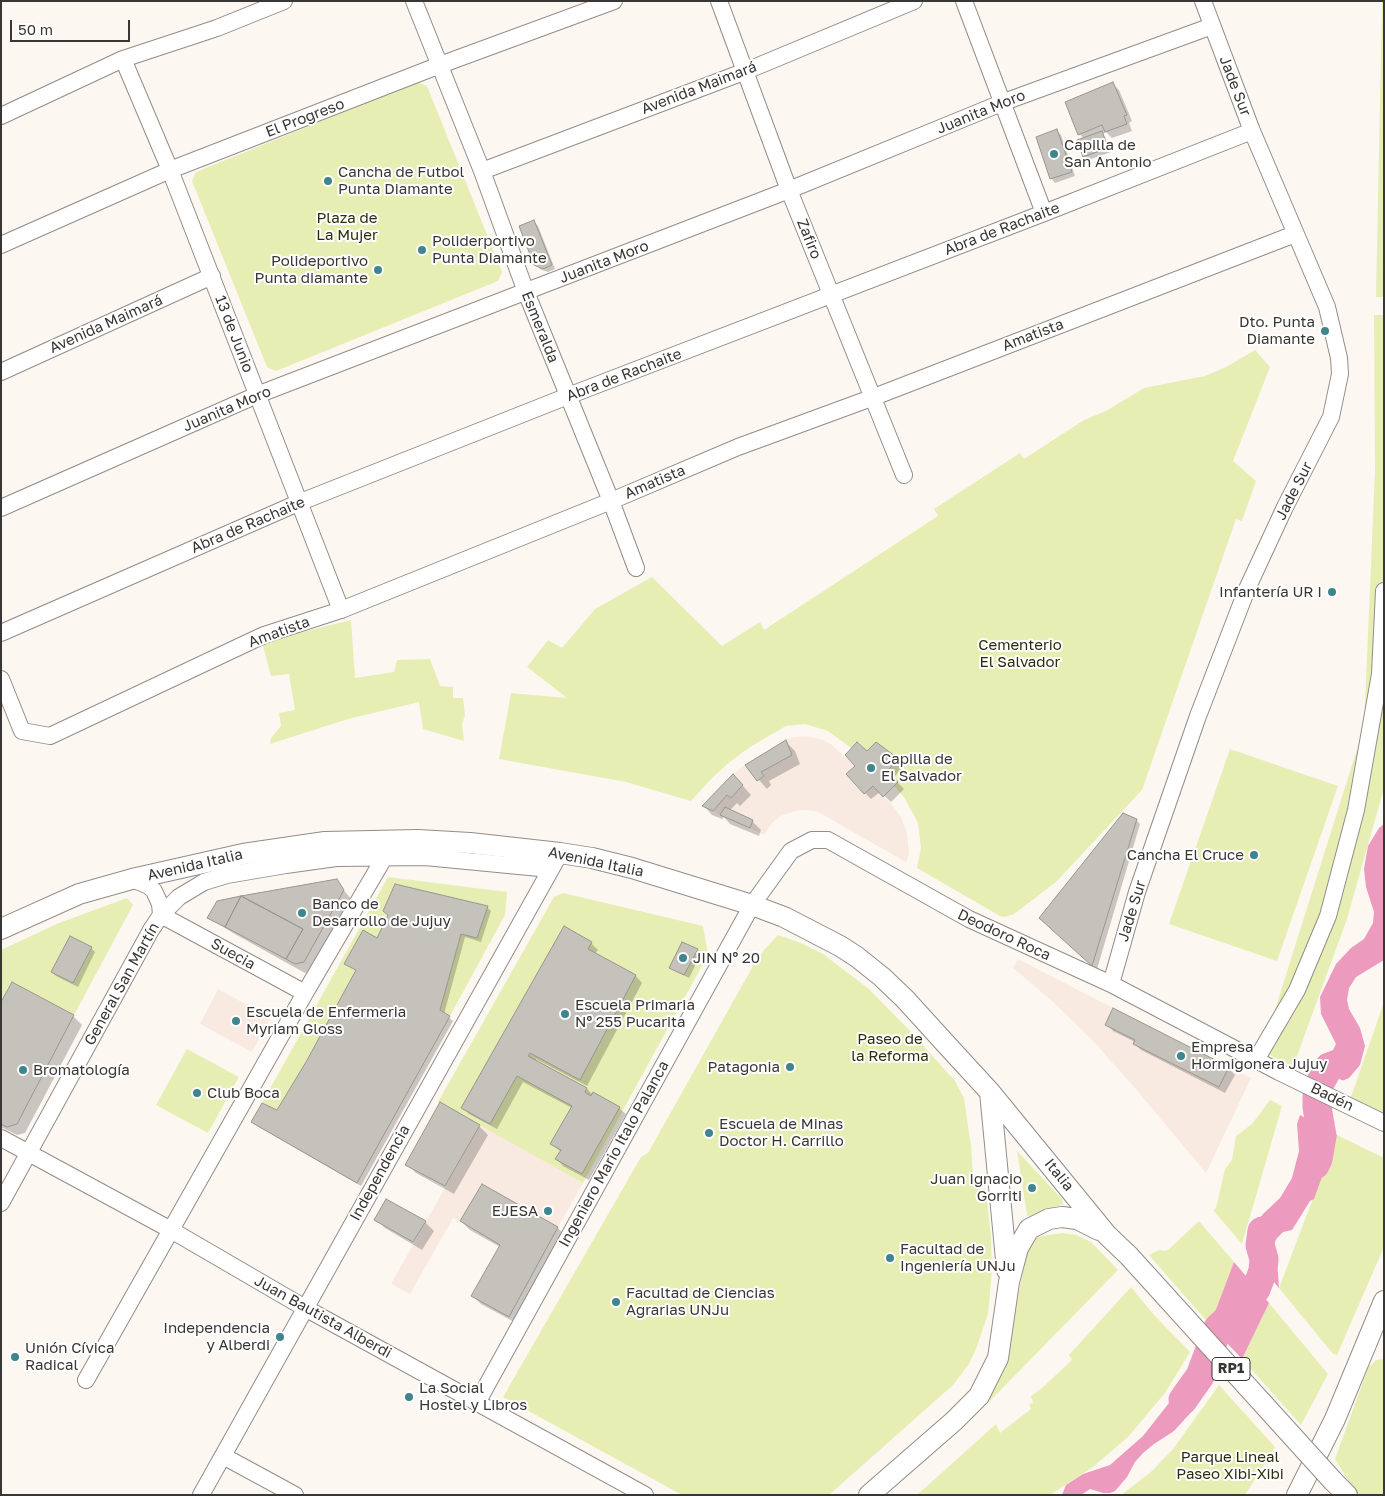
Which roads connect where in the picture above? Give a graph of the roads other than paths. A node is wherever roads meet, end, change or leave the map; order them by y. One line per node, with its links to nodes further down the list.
1 (284, 1): 9 (street)
2 (414, 1): 10 (street, Esmeralda)
3 (614, 1): 10 (street, El Progreso)
4 (719, 1): 11 (street, Zafiro)
5 (914, 1): 11 (street, Avenida Maimará)
6 (964, 1): 12 (street)
7 (1203, 1): 8 (street, Jade Sur)
8 (1212, 26): 12 (street, Juanita Moro); 14 (street, Jade Sur)
9 (123, 59): 13 (street); 15 (street, 13 de Junio)
10 (440, 65): 15 (street, El Progreso); 16 (street, Esmeralda)
11 (746, 70): 16 (street, Avenida Maimará); 17 (street, Zafiro)
12 (1004, 102): 17 (street, Juanita Moro); 18 (street)
13 (1, 116)
14 (1252, 131): 18 (street, Abra de Rachaite); 19 (street, Jade Sur)
15 (170, 170): 20 (street, El Progreso); 21 (street, 13 de Junio)
16 (482, 172): 22 (street, Esmeralda)
17 (790, 190): 22 (street, Juanita Moro); 23 (street, Zafiro)
18 (1044, 213): 23 (street, Abra de Rachaite)
19 (1295, 234): 27 (street, Amatista); 43 (street, Jade Sur)
20 (1, 245)
21 (212, 276): 24 (street, Avenida Maimará); 25 (street, 13 de Junio)
22 (526, 292): 25 (street, Juanita Moro); 26 (street, Esmeralda)
23 (832, 295): 26 (street, Abra de Rachaite); 27 (street, Zafiro)
24 (1, 372)
25 (257, 395): 30 (street, 13 de Junio); 31 (street, Juanita Moro)
26 (568, 396): 29 (street, Esmeralda); 30 (street, Abra de Rachaite)
27 (874, 397): 28 (street, Zafiro); 29 (street, Amatista)
28 (904, 475)
29 (611, 501): 32 (street, Esmeralda); 34 (street, Amatista)
30 (298, 503): 34 (street, 13 de Junio); 35 (street, Abra de Rachaite)
31 (1, 508)
32 (636, 568)
33 (1384, 591): 45 (street)
34 (341, 610): 36 (street, Amatista)
35 (1, 633)
36 (1, 679)
37 (384, 858): 38 (street, Avenida Italia); 41 (street, Avenida Italia); 44 (street)
38 (555, 861): 39 (main road, Avenida Italia); 40 (main road, Avenida Italia); 56 (street, Independencia)
39 (132, 879): 41 (street, General San Martín); 42 (main road, Avenida Italia)
40 (752, 905): 43 (street, Deodoro Roca); 47 (main road, Avenida Italia); 59 (street, Ingeniero Mario Italo Palanca)
41 (161, 915): 44 (street, Suecia); 50 (street, General San Martín)
42 (1, 929)
43 (1111, 984): 45 (street, Deodoro Roca)
44 (305, 993): 52 (street)
45 (1256, 1060): 46 (street, Deodoro Roca)
46 (1279, 1072): 48 (street, Badén)
47 (990, 1092): 53 (main road, Italia); 54 (main road)
48 (1377, 1120)
49 (1, 1138): 50 (street, Juan Bautista Alberdi)
50 (28, 1153): 51 (street, General San Martín); 52 (street, Juan Bautista Alberdi)
51 (1, 1203)
52 (171, 1230): 56 (street, Juan Bautista Alberdi); 58 (street)
53 (1107, 1235): 54 (main road); 61 (main road, Italia / RP1, bridge)
54 (1008, 1282): 65 (main road)
55 (1384, 1301): 57 (main road)
56 (305, 1308): 59 (street, Juan Bautista Alberdi); 60 (street, Independencia)
57 (1379, 1328): 66 (main road)
58 (86, 1380)
59 (477, 1403): 64 (street, Juan Bautista Alberdi)
60 (223, 1456): 62 (street, Independencia); 63 (street)
61 (1341, 1490)
62 (202, 1495)
63 (295, 1495)
64 (645, 1495)
65 (868, 1495)
66 (1297, 1495)

